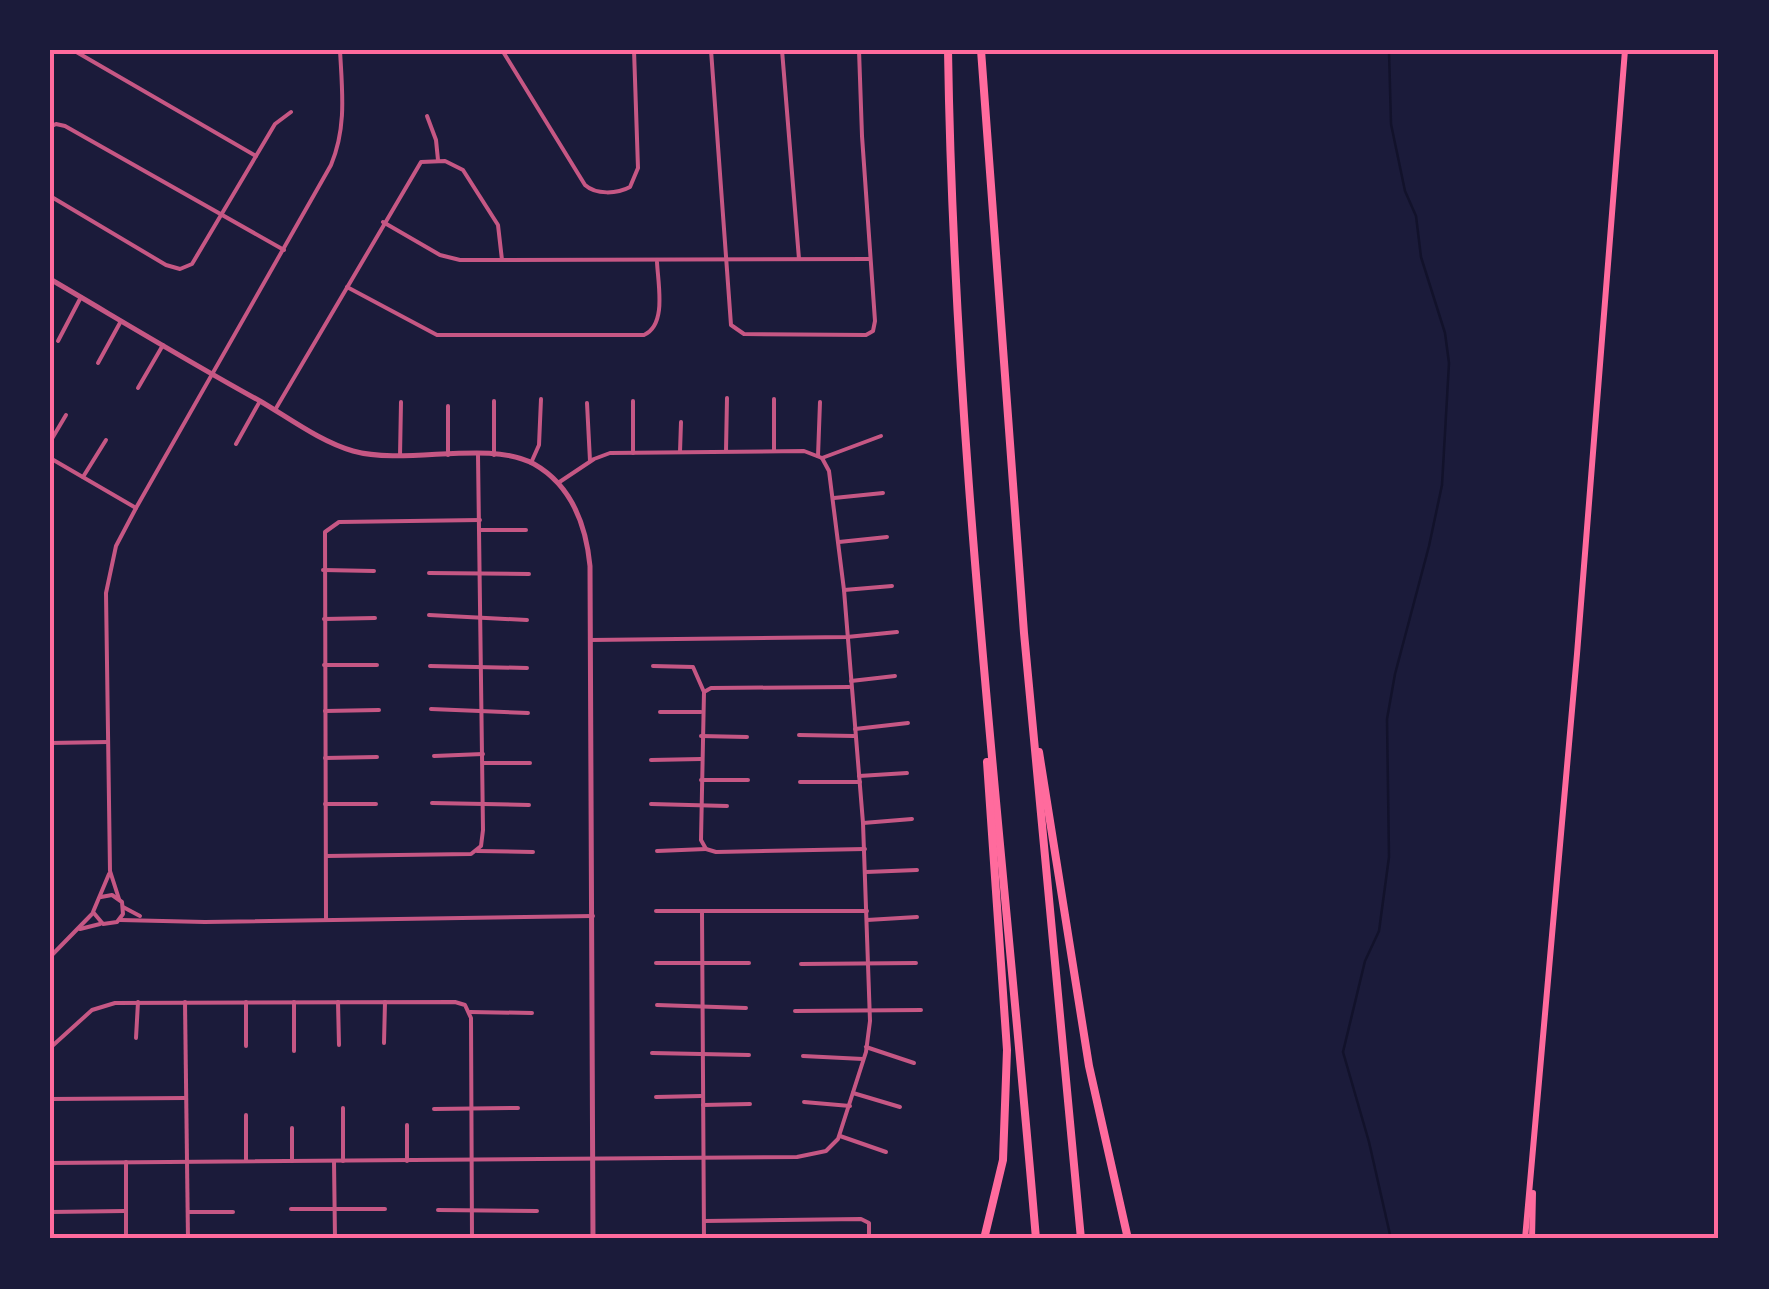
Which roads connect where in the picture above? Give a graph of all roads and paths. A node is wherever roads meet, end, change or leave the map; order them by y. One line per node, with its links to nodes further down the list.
1 (72, 50): 14 (street)
2 (340, 50): 19 (street)
3 (502, 50): 4 (street)
4 (634, 50)
5 (711, 50): 24 (street)
6 (782, 50): 20 (street)
7 (859, 50): 21 (street)
8 (948, 50): 85 (highway)
9 (982, 50): 87 (highway)
10 (1625, 50): 247 (main road)
11 (290, 112): 14 (street)
12 (427, 116): 15 (street)
13 (53, 125): 17 (street)
14 (256, 156): 17 (street)
15 (438, 160): 18 (street); 22 (street)
16 (50, 196): 17 (street)
17 (221, 215): 19 (street)
18 (383, 222): 22 (street); 26 (street)
19 (284, 250): 32 (street)
20 (799, 259): 21 (street); 24 (street)
21 (870, 259): 24 (street)
22 (502, 260): 23 (street)
23 (657, 261): 24 (street); 26 (street)
24 (729, 261)
25 (50, 279): 27 (street)
26 (347, 287): 44 (street)
27 (82, 298): 28 (street); 29 (street)
28 (121, 321): 30 (street); 31 (street)
29 (58, 341)
30 (162, 346): 32 (street); 33 (street)
31 (98, 363)
32 (212, 375): 38 (street); 67 (street)
33 (138, 388)
34 (727, 398): 51 (street)
35 (540, 399): 62 (street)
36 (774, 399): 52 (street)
37 (494, 400): 57 (street)
38 (260, 401): 44 (street); 50 (street)
39 (633, 401): 53 (street)
40 (400, 402): 58 (street)
41 (820, 402): 59 (street)
42 (586, 403): 61 (street)
43 (448, 406): 55 (street)
44 (274, 410): 58 (street)
45 (66, 415): 49 (street)
46 (681, 422): 54 (street)
47 (881, 436): 59 (street)
48 (106, 440): 63 (street)
49 (50, 442)
50 (236, 444)
51 (726, 451): 52 (street); 54 (street)
52 (774, 451): 59 (street)
53 (633, 452): 54 (street); 61 (street)
54 (680, 452)
55 (448, 455): 56 (street); 58 (street)
56 (478, 455): 57 (street); 68 (street)
57 (494, 455): 62 (street)
58 (400, 456)
59 (820, 457): 66 (street)
60 (50, 458): 63 (street)
61 (590, 461): 64 (street)
62 (531, 463): 64 (street)
63 (83, 478): 67 (street)
64 (558, 483): 89 (street)
65 (883, 493): 66 (street)
66 (834, 498): 72 (street)
67 (136, 508): 112 (street)
68 (480, 520): 69 (street); 73 (street)
69 (480, 530): 70 (street); 76 (street)
70 (526, 530)
71 (887, 537): 72 (street)
72 (839, 542): 79 (street)
73 (324, 570): 74 (street); 83 (street)
74 (374, 571)
75 (429, 573): 76 (street)
76 (481, 574): 77 (street); 82 (street)
77 (528, 574)
78 (892, 586): 79 (street)
79 (844, 590): 88 (street)
80 (429, 616): 82 (street)
81 (375, 618): 83 (street)
82 (481, 618): 84 (street); 93 (street)
83 (324, 619): 90 (street)
84 (527, 620)
85 (978, 622): 243 (highway); 244 (highway)
86 (897, 632): 88 (street)
87 (1024, 634): 245 (highway); 246 (highway)
88 (847, 637): 89 (street); 97 (street)
89 (590, 640): 153 (street)
90 (324, 665): 91 (street); 102 (street)
91 (377, 665)
92 (430, 666): 93 (street)
93 (482, 666): 95 (street); 101 (street)
94 (652, 666): 98 (street)
95 (527, 668)
96 (895, 676): 97 (street)
97 (851, 684): 98 (street); 107 (street)
98 (704, 692): 104 (street)
99 (431, 709): 101 (street)
100 (379, 710): 102 (street)
101 (482, 710): 105 (street); 114 (street)
102 (324, 711): 116 (street)
103 (660, 712): 104 (street)
104 (701, 712): 109 (street)
105 (528, 713)
106 (908, 723): 107 (street)
107 (855, 729): 111 (street)
108 (799, 735): 111 (street)
109 (702, 736): 110 (street); 118 (street)
110 (747, 736)
111 (856, 736): 123 (street)
112 (108, 742): 113 (street); 143 (street)
113 (50, 743)
114 (482, 754): 115 (street); 120 (street)
115 (434, 756)
116 (325, 758): 117 (street); 129 (street)
117 (377, 758)
118 (702, 759): 119 (street); 124 (street)
119 (650, 760)
120 (483, 762): 121 (street); 128 (street)
121 (530, 763)
122 (906, 773): 123 (street)
123 (859, 779): 126 (street); 136 (street)
124 (702, 780): 125 (street); 133 (street)
125 (748, 780)
126 (800, 782)
127 (432, 803): 128 (street)
128 (483, 803): 132 (street); 139 (street)
129 (325, 804): 130 (street); 142 (street)
130 (376, 804)
131 (651, 804): 133 (street)
132 (529, 805)
133 (701, 806): 134 (street); 137 (street)
134 (728, 806)
135 (912, 819): 136 (street)
136 (864, 823): 138 (street)
137 (706, 849): 138 (street); 140 (street)
138 (865, 850): 145 (street)
139 (477, 851): 141 (street); 142 (street)
140 (656, 851)
141 (533, 852)
142 (326, 856): 157 (street)
143 (110, 870): 146 (street); 147 (street)
144 (917, 870): 145 (street)
145 (866, 872): 150 (street)
146 (101, 896): 147 (street); 151 (street)
147 (119, 899): 148 (street)
148 (123, 906): 155 (street); 156 (street)
149 (656, 911): 152 (street)
150 (867, 911): 152 (street); 158 (street)
151 (93, 912): 159 (street); 160 (street)
152 (702, 912): 162 (street)
153 (593, 916): 157 (street); 215 (street)
154 (916, 917): 158 (street)
155 (144, 918): 156 (street); 157 (street)
156 (120, 920): 159 (street)
157 (326, 920)
158 (867, 920): 166 (street)
159 (103, 924): 160 (street)
160 (80, 929): 161 (street)
161 (50, 957)
162 (702, 962): 163 (street); 164 (street); 175 (street)
163 (656, 963)
164 (749, 964)
165 (802, 964): 166 (street)
166 (868, 964): 167 (street); 178 (street)
167 (916, 964)
168 (138, 1002): 169 (street); 182 (street); 187 (street)
169 (185, 1002): 170 (street); 198 (street)
170 (246, 1002): 171 (street); 185 (street)
171 (294, 1002): 172 (street); 188 (street)
172 (338, 1002): 173 (street); 184 (street)
173 (385, 1002): 180 (street); 183 (street)
174 (657, 1005): 175 (street)
175 (702, 1008): 176 (street); 190 (street)
176 (746, 1008)
177 (795, 1010): 178 (street)
178 (870, 1010): 179 (street); 186 (street)
179 (921, 1010)
180 (470, 1012): 181 (street); 208 (street)
181 (532, 1013)
182 (136, 1038)
183 (384, 1043)
184 (339, 1045)
185 (246, 1046)
186 (866, 1047): 193 (street); 194 (street)
187 (50, 1048)
188 (294, 1051)
189 (652, 1053): 190 (street)
190 (703, 1054): 191 (street); 196 (street)
191 (749, 1055)
192 (803, 1056): 193 (street)
193 (864, 1059): 195 (street)
194 (914, 1063)
195 (854, 1093): 203 (street); 204 (street)
196 (703, 1096): 197 (street); 201 (street)
197 (656, 1097)
198 (186, 1098): 199 (street); 221 (street)
199 (50, 1099)
200 (804, 1102): 203 (street)
201 (703, 1104): 202 (street); 214 (street)
202 (750, 1104)
203 (850, 1106): 212 (street)
204 (900, 1107)
205 (343, 1108): 219 (street)
206 (518, 1108): 208 (street)
207 (434, 1109): 208 (street)
208 (471, 1109): 223 (street)
209 (246, 1115): 216 (street)
210 (407, 1124): 222 (street)
211 (292, 1128): 217 (street)
212 (840, 1136): 213 (street); 214 (street)
213 (886, 1152)
214 (704, 1158): 215 (street); 235 (street)
215 (594, 1159): 223 (street); 240 (street)
216 (246, 1161): 217 (street); 221 (street)
217 (292, 1161): 218 (street)
218 (334, 1161): 219 (street); 226 (street)
219 (343, 1161): 222 (street)
220 (126, 1162): 221 (street); 224 (street); 230 (street)
221 (186, 1162): 233 (street)
222 (406, 1162): 223 (street)
223 (472, 1162): 229 (street)
224 (50, 1163)
225 (291, 1209): 226 (street)
226 (335, 1209): 227 (street); 238 (street)
227 (385, 1209)
228 (438, 1210): 229 (street)
229 (472, 1210): 231 (street); 239 (street)
230 (126, 1211): 232 (street); 236 (street)
231 (537, 1211)
232 (50, 1212)
233 (188, 1212): 234 (street); 237 (street)
234 (233, 1212)
235 (704, 1221): 241 (street); 242 (street)
236 (126, 1239)
237 (188, 1239)
238 (335, 1239)
239 (472, 1239)
240 (593, 1239)
241 (704, 1239)
242 (869, 1239)
243 (984, 1239)
244 (1036, 1239)
245 (1081, 1239)
246 (1128, 1239)
247 (1528, 1239)

